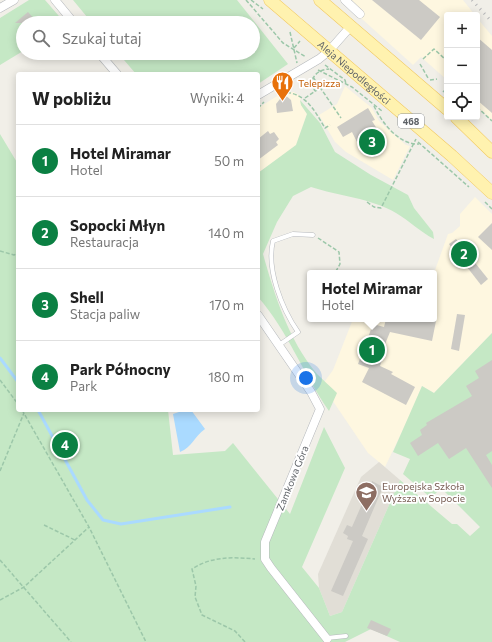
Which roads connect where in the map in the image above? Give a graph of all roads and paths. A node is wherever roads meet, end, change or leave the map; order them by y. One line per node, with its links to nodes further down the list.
1 (14, 0): 8 (street)
2 (55, 0): 11 (street)
3 (246, 0): 13 (path)
4 (251, 0): 9 (path)
5 (270, 0): 18 (main road, Aleja Niepodległości / 468)
6 (320, 0): 14 (main road)
7 (346, 0): 10 (street)
8 (0, 8)
9 (268, 13)
10 (360, 14)
11 (68, 16)
12 (260, 16): 17 (path)
13 (260, 16)
14 (351, 26): 18 (street); 36 (main road)
15 (295, 35): 17 (path)
16 (304, 44): 17 (path)
17 (294, 49): 22 (path); 24 (path)
18 (329, 51): 22 (street); 46 (main road, Aleja Niepodległości / 468)
19 (444, 58): 20 (path)
20 (423, 59)
21 (105, 60): 27 (street)
22 (315, 61): 25 (path); 26 (path); 34 (street)
23 (420, 64): 29 (path)
24 (297, 65)
25 (330, 69): 26 (path); 30 (path)
26 (318, 71): 28 (path); 30 (path)
27 (115, 72)
28 (313, 77): 31 (path); 32 (path)
29 (437, 79)
30 (346, 84): 43 (path)
31 (320, 88): 32 (path); 38 (path)
32 (315, 91): 35 (path)
33 (277, 92): 35 (path)
34 (260, 94)
35 (305, 98): 41 (path)
36 (444, 106)
37 (480, 111): 40 (path)
38 (341, 118)
39 (459, 120): 44 (main road)
40 (492, 121)
41 (330, 125)
42 (416, 139): 43 (path)
43 (413, 144): 45 (path); 47 (path)
44 (492, 152)
45 (473, 191)
46 (488, 197): 48 (path)
47 (367, 202)
48 (492, 209)
49 (313, 235): 52 (path); 54 (lane)
50 (0, 250): 51 (path)
51 (16, 254)
52 (337, 270)
53 (260, 318): 54 (street, Zamkowa Góra)
54 (279, 345): 62 (street, Zamkowa Góra)
55 (0, 380): 56 (path)
56 (16, 401)
57 (24, 413): 58 (path); 60 (path)
58 (0, 471)
59 (44, 525): 61 (path)
60 (89, 527): 61 (path); 69 (path)
61 (75, 540): 64 (path)
62 (265, 559): 67 (street); 70 (path)
63 (0, 560): 64 (path)
64 (24, 587): 65 (path); 68 (path)
65 (0, 600)
66 (346, 636): 67 (lane)
67 (328, 640)
68 (71, 642)
69 (146, 642)
70 (245, 642)

